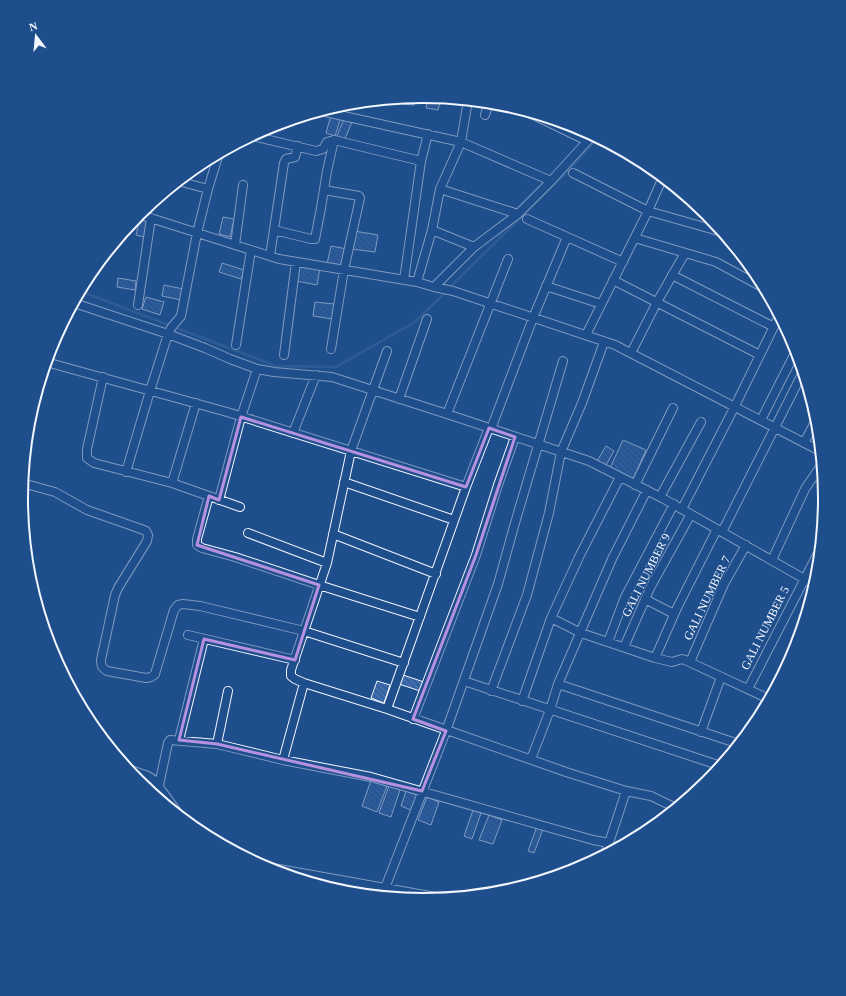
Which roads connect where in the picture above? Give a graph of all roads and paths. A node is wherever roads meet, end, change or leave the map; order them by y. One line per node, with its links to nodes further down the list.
1 (467, 105): 9 (street)
2 (488, 108): 4 (street)
3 (333, 114): 5 (street)
4 (486, 115)
5 (428, 134): 9 (street); 11 (street)
6 (261, 138): 10 (street)
7 (334, 140): 10 (street); 11 (street); 20 (street)
8 (589, 140): 14 (street)
9 (461, 142): 14 (street); 19 (street)
10 (298, 146): 27 (street)
11 (421, 161): 42 (street)
12 (216, 162): 18 (street)
13 (573, 173): 21 (street)
14 (551, 181): 22 (street)
15 (660, 183): 21 (street)
16 (185, 184): 18 (street)
17 (243, 185): 32 (street)
18 (208, 189): 29 (street)
19 (440, 189): 22 (street); 28 (street)
20 (324, 190): 27 (street); 40 (street)
21 (648, 211): 26 (street); 31 (street)
22 (518, 214): 33 (street)
23 (147, 217): 24 (street)
24 (151, 218): 29 (street); 52 (street)
25 (527, 219): 30 (street)
26 (711, 229)
27 (274, 230): 36 (street)
28 (432, 230): 33 (street); 44 (street)
29 (197, 233): 32 (street); 57 (street)
30 (567, 237): 39 (street); 46 (street)
31 (635, 238): 35 (street); 39 (street)
32 (235, 245): 34 (street)
33 (474, 247): 47 (street)
34 (251, 250): 36 (street); 60 (street)
35 (685, 253): 41 (street); 45 (street)
36 (270, 256): 38 (street)
37 (508, 259): 50 (street)
38 (296, 262): 40 (street); 64 (street)
39 (623, 262): 43 (street)
40 (344, 270): 42 (street); 61 (street)
41 (672, 275): 48 (street); 56 (street)
42 (404, 280): 44 (street)
43 (614, 280): 48 (street); 51 (street)
44 (417, 282): 47 (street)
45 (753, 282)
46 (546, 286): 51 (street); 53 (street)
47 (437, 288): 50 (street)
48 (657, 302): 63 (street); 65 (street)
49 (79, 304): 57 (street)
50 (490, 304): 53 (street); 79 (street)
51 (601, 304): 58 (street)
52 (138, 305)
53 (533, 318): 58 (street); 84 (street)
54 (427, 319): 75 (street)
55 (776, 322): 56 (street)
56 (774, 327): 65 (street)
57 (170, 331): 69 (street); 74 (street)
58 (586, 335): 59 (street)
59 (604, 342): 63 (street); 92 (street)
60 (236, 345)
61 (331, 349)
62 (387, 351): 73 (street)
63 (631, 353): 77 (street)
64 (284, 354)
65 (760, 355): 77 (street)
66 (792, 358): 81 (street)
67 (563, 361): 89 (street)
68 (52, 364): 71 (street)
69 (257, 369): 70 (street); 80 (street)
70 (316, 375): 73 (street); 86 (street)
71 (102, 378): 74 (street); 93 (street)
72 (800, 379): 83 (street)
73 (374, 390): 75 (street); 91 (street)
74 (150, 391): 76 (street); 93 (street)
75 (399, 399): 79 (street)
76 (196, 404): 80 (street); 97 (street)
77 (735, 406): 81 (street); 107 (street)
78 (673, 408): 98 (street)
79 (447, 414): 84 (street)
80 (241, 417): 86 (street); 104 (street)
81 (761, 420): 83 (street)
82 (701, 422): 103 (street)
83 (775, 428): 88 (street); 110 (street)
84 (491, 429): 87 (street); 100 (street)
85 (812, 429): 88 (street)
86 (293, 433): 91 (street)
87 (514, 436): 89 (street); 146 (street)
88 (804, 443): 90 (street)
89 (538, 444): 92 (street); 136 (street)
90 (815, 449)
91 (351, 451): 96 (street); 100 (street)
92 (561, 452): 95 (street); 141 (street)
93 (126, 472): 97 (street)
94 (817, 472): 114 (street)
95 (620, 477): 98 (street); 124 (street)
96 (344, 482): 109 (street); 112 (street)
97 (172, 484): 102 (street)
98 (635, 484): 101 (street)
99 (29, 485): 125 (street)
100 (466, 487): 109 (street)
101 (647, 490): 103 (street); 126 (street)
102 (209, 496): 104 (street); 120 (street)
103 (660, 497): 105 (street)
104 (219, 500): 106 (street)
105 (674, 504): 107 (street); 129 (street)
106 (240, 507)
107 (682, 509): 108 (street)
108 (691, 514): 110 (street); 121 (street, GALI NUMBER 9)
109 (454, 520): 117 (street)
110 (720, 531): 113 (street); 122 (street)
111 (248, 533): 115 (street)
112 (333, 534): 115 (street); 117 (street)
113 (746, 545): 114 (street); 133 (street, GALI NUMBER 7)
114 (772, 560): 118 (street)
115 (327, 563): 120 (street)
116 (812, 563): 118 (street, GALI NUMBER 5)
117 (436, 574): 123 (street)
118 (804, 578): 119 (street); 139 (street, GALI NUMBER 5)
119 (809, 581)
120 (319, 585): 123 (street); 125 (street)
121 (645, 599): 122 (street); 130 (street, GALI NUMBER 9)
122 (674, 614): 131 (street)
123 (420, 617): 134 (street)
124 (551, 618): 126 (street); 143 (street)
125 (304, 631): 132 (street); 134 (street)
126 (579, 632): 129 (street); 138 (street)
127 (188, 635): 128 (street)
128 (204, 639): 132 (street); 149 (street)
129 (608, 642): 130 (street)
130 (624, 647): 131 (street)
131 (655, 658): 133 (street)
132 (295, 660): 137 (street)
133 (690, 662): 135 (street)
134 (404, 663): 144 (street)
135 (721, 676): 139 (street); 148 (street)
136 (464, 682): 141 (street); 147 (street)
137 (304, 683): 144 (street); 153 (street)
138 (558, 684): 145 (street); 148 (street)
139 (748, 688): 142 (street)
140 (228, 691): 151 (street)
141 (491, 692): 143 (street)
142 (764, 697)
143 (522, 701): 145 (street)
144 (387, 709): 146 (street)
145 (550, 710): 152 (street); 154 (street)
146 (413, 719): 147 (street)
147 (446, 731): 152 (street); 157 (street)
148 (701, 732): 150 (street)
149 (179, 740): 151 (street); 156 (street)
150 (733, 742)
151 (217, 744): 153 (street)
152 (531, 759): 158 (street)
153 (283, 760): 157 (street)
154 (714, 764)
155 (141, 773): 156 (street)
156 (159, 785): 159 (street)
157 (422, 791): 161 (street); 164 (street)
158 (626, 791): 160 (street); 161 (street)
159 (169, 800)
160 (670, 805)
161 (609, 843): 162 (street)
162 (608, 847)
163 (306, 875): 164 (street)
164 (381, 887): 165 (street); 166 (street)
165 (380, 891)
166 (411, 893)

